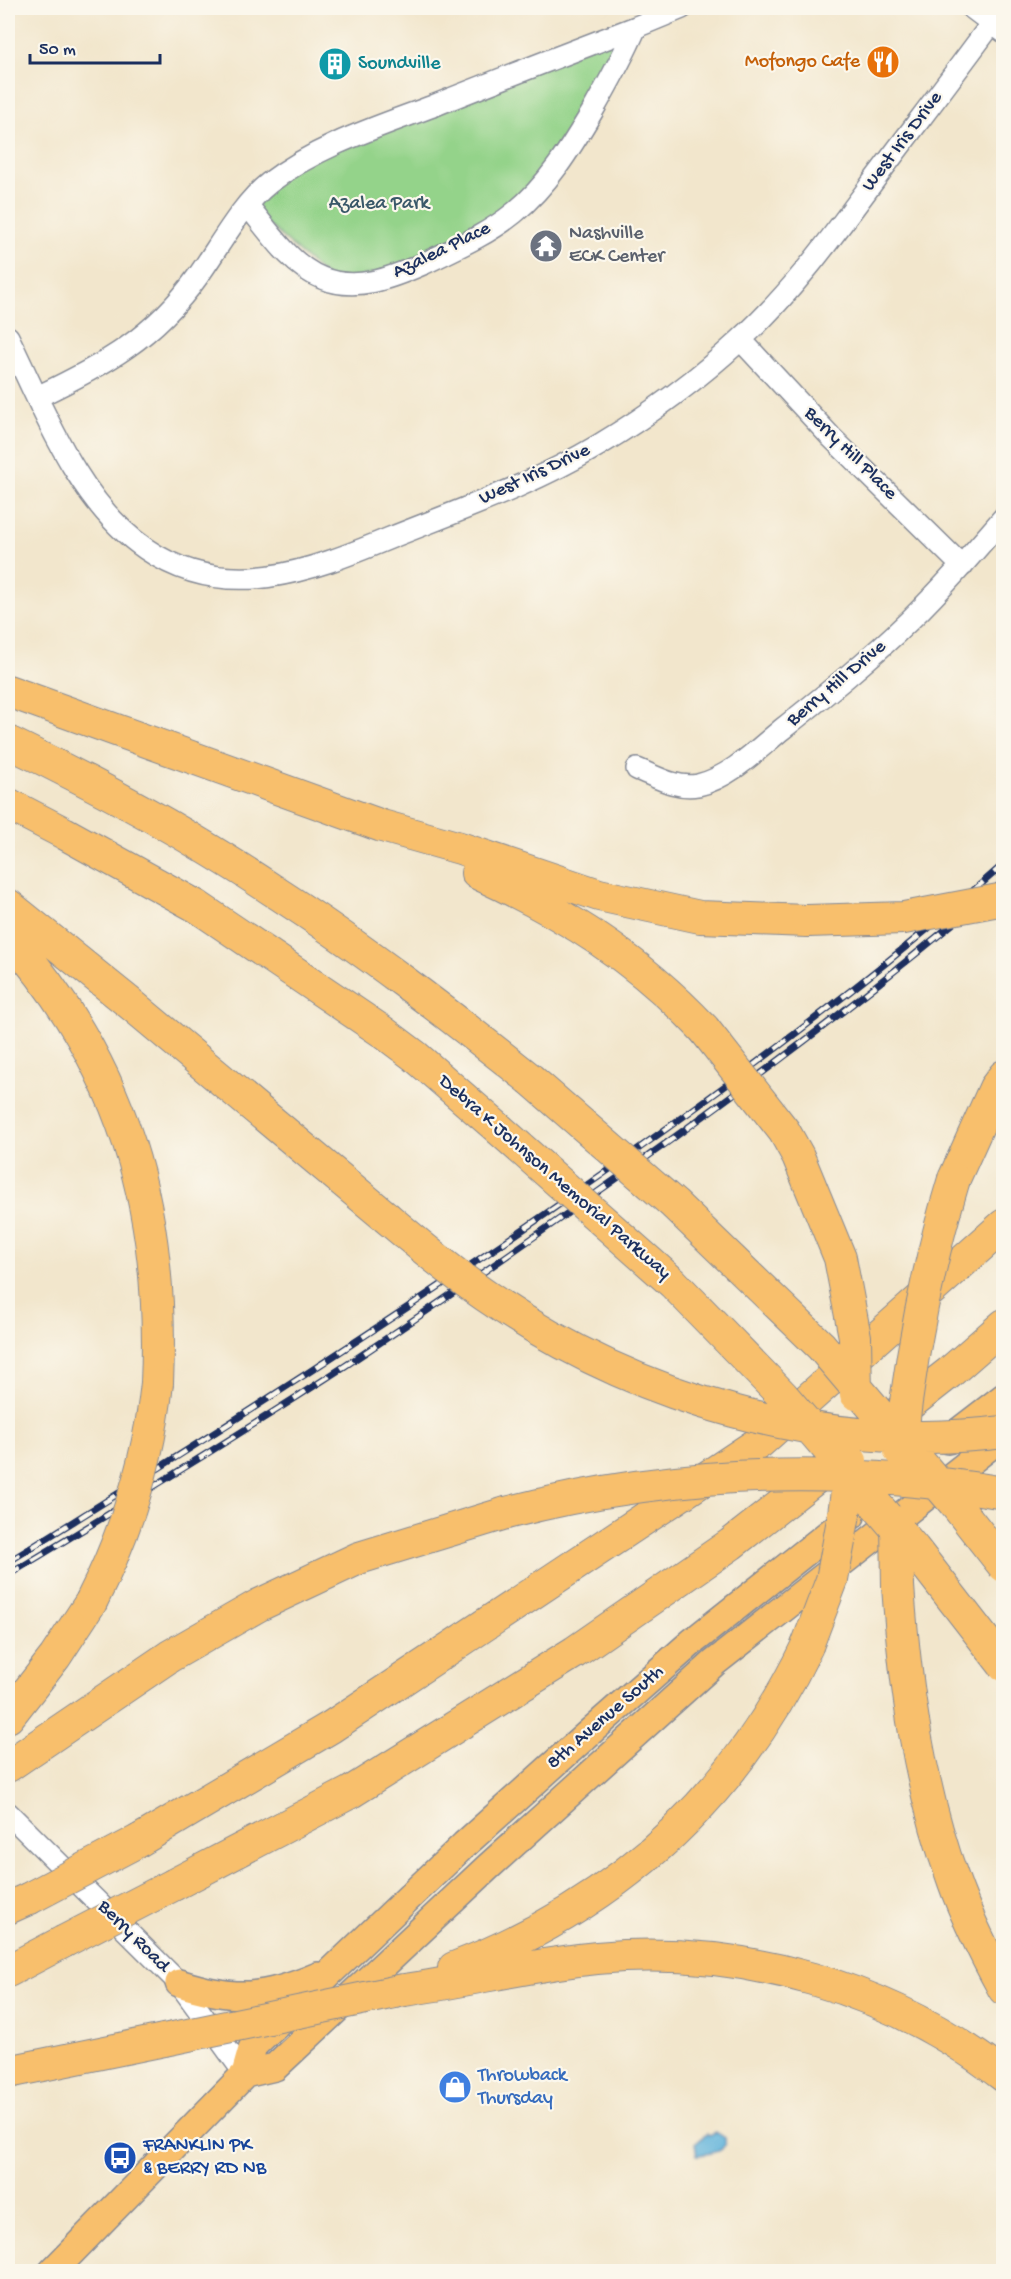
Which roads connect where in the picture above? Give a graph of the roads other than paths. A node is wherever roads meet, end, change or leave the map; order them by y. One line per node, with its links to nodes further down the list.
1 (682, 8): 4 (street)
2 (972, 8): 3 (street)
3 (999, 21): 7 (street, West Iris Drive)
4 (636, 27): 5 (street); 5 (street, Azalea Place)
5 (248, 206): 8 (street)
6 (8, 337): 8 (street, West Iris Drive)
7 (741, 339): 8 (street, West Iris Drive); 10 (street, Berry Hill Place)
8 (37, 397)
9 (1004, 517): 10 (street, Berry Hill Drive)
10 (962, 566): 13 (street, Berry Hill Drive)
11 (8, 691): 15 (highway)
12 (8, 742): 25 (highway, bridge)
13 (638, 769)
14 (8, 804): 26 (highway, Debra K Johnson Memorial Parkway, bridge)
15 (382, 826): 16 (highway, bridge); 35 (highway, bridge)
16 (1004, 899)
17 (8, 905): 23 (highway, bridge)
18 (8, 935): 27 (highway, bridge)
19 (1004, 1076): 34 (highway, bridge)
20 (1004, 1225): 30 (highway, bridge)
21 (1004, 1325): 32 (highway, bridge)
22 (1004, 1397): 31 (main road, 8th Avenue South)
23 (1004, 1434): 37 (main road, 8th Avenue South)
24 (1004, 1493): 28 (highway, bridge)
25 (1004, 1566)
26 (1004, 1665)
27 (8, 1717)
28 (8, 1766)
29 (8, 1813): 33 (street, Berry Road)
30 (18, 1904)
31 (333, 1970): 33 (main road); 37 (main road, 8th Avenue South)
32 (8, 1971)
33 (179, 1983): 37 (street, Berry Road)
34 (1004, 1989)
35 (404, 1990): 36 (highway, bridge); 38 (highway)
36 (8, 2072)
37 (245, 2074): 39 (main road, 8th Avenue South)
38 (1004, 2076)
39 (52, 2271)

